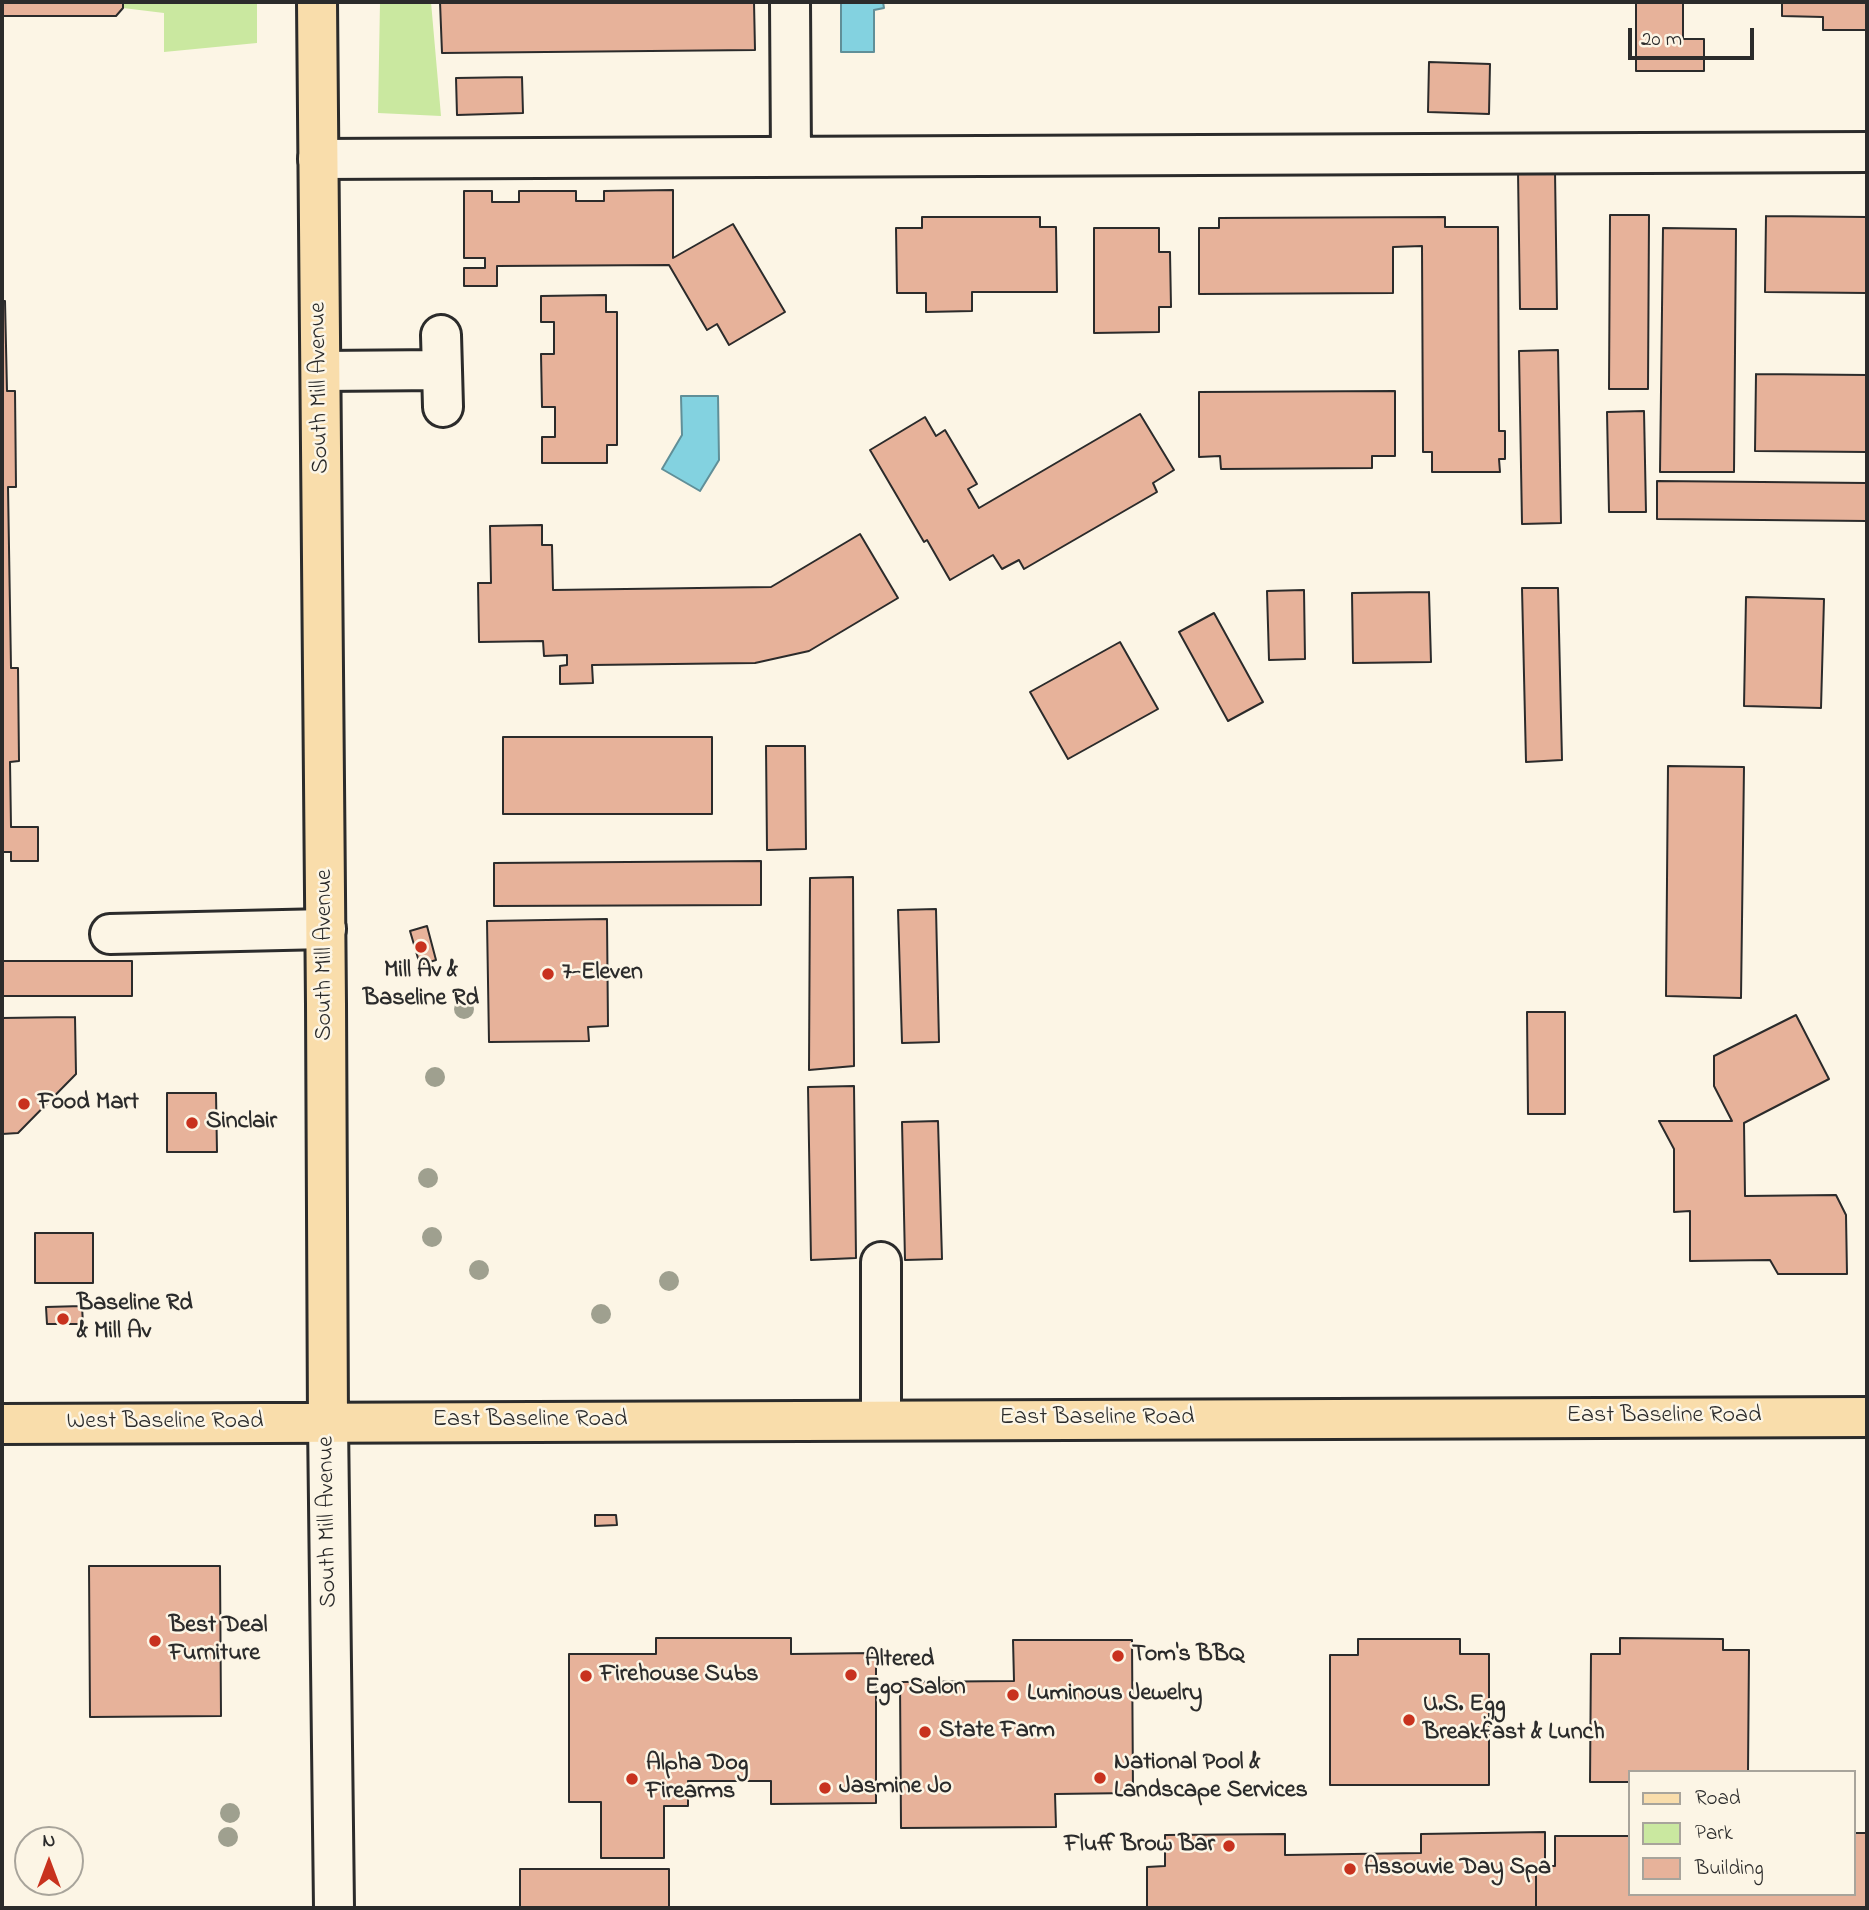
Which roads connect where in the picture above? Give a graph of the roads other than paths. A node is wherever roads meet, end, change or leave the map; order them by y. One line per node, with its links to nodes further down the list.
1 (317, 2): 5 (main road, South Mill Avenue)
2 (790, 2): 4 (street)
3 (1867, 152): 4 (street)
4 (791, 157): 5 (street)
5 (318, 159): 6 (main road, South Mill Avenue)
6 (321, 371): 7 (street); 8 (main road, South Mill Avenue)
7 (442, 371)
8 (326, 929): 9 (street); 13 (main road, South Mill Avenue)
9 (110, 934)
10 (881, 1262): 12 (street)
11 (1867, 1417): 12 (main road, East Baseline Road)
12 (881, 1420): 13 (main road, East Baseline Road)
13 (328, 1422): 14 (main road, West Baseline Road); 15 (street, South Mill Avenue)
14 (2, 1424)
15 (334, 1908)

